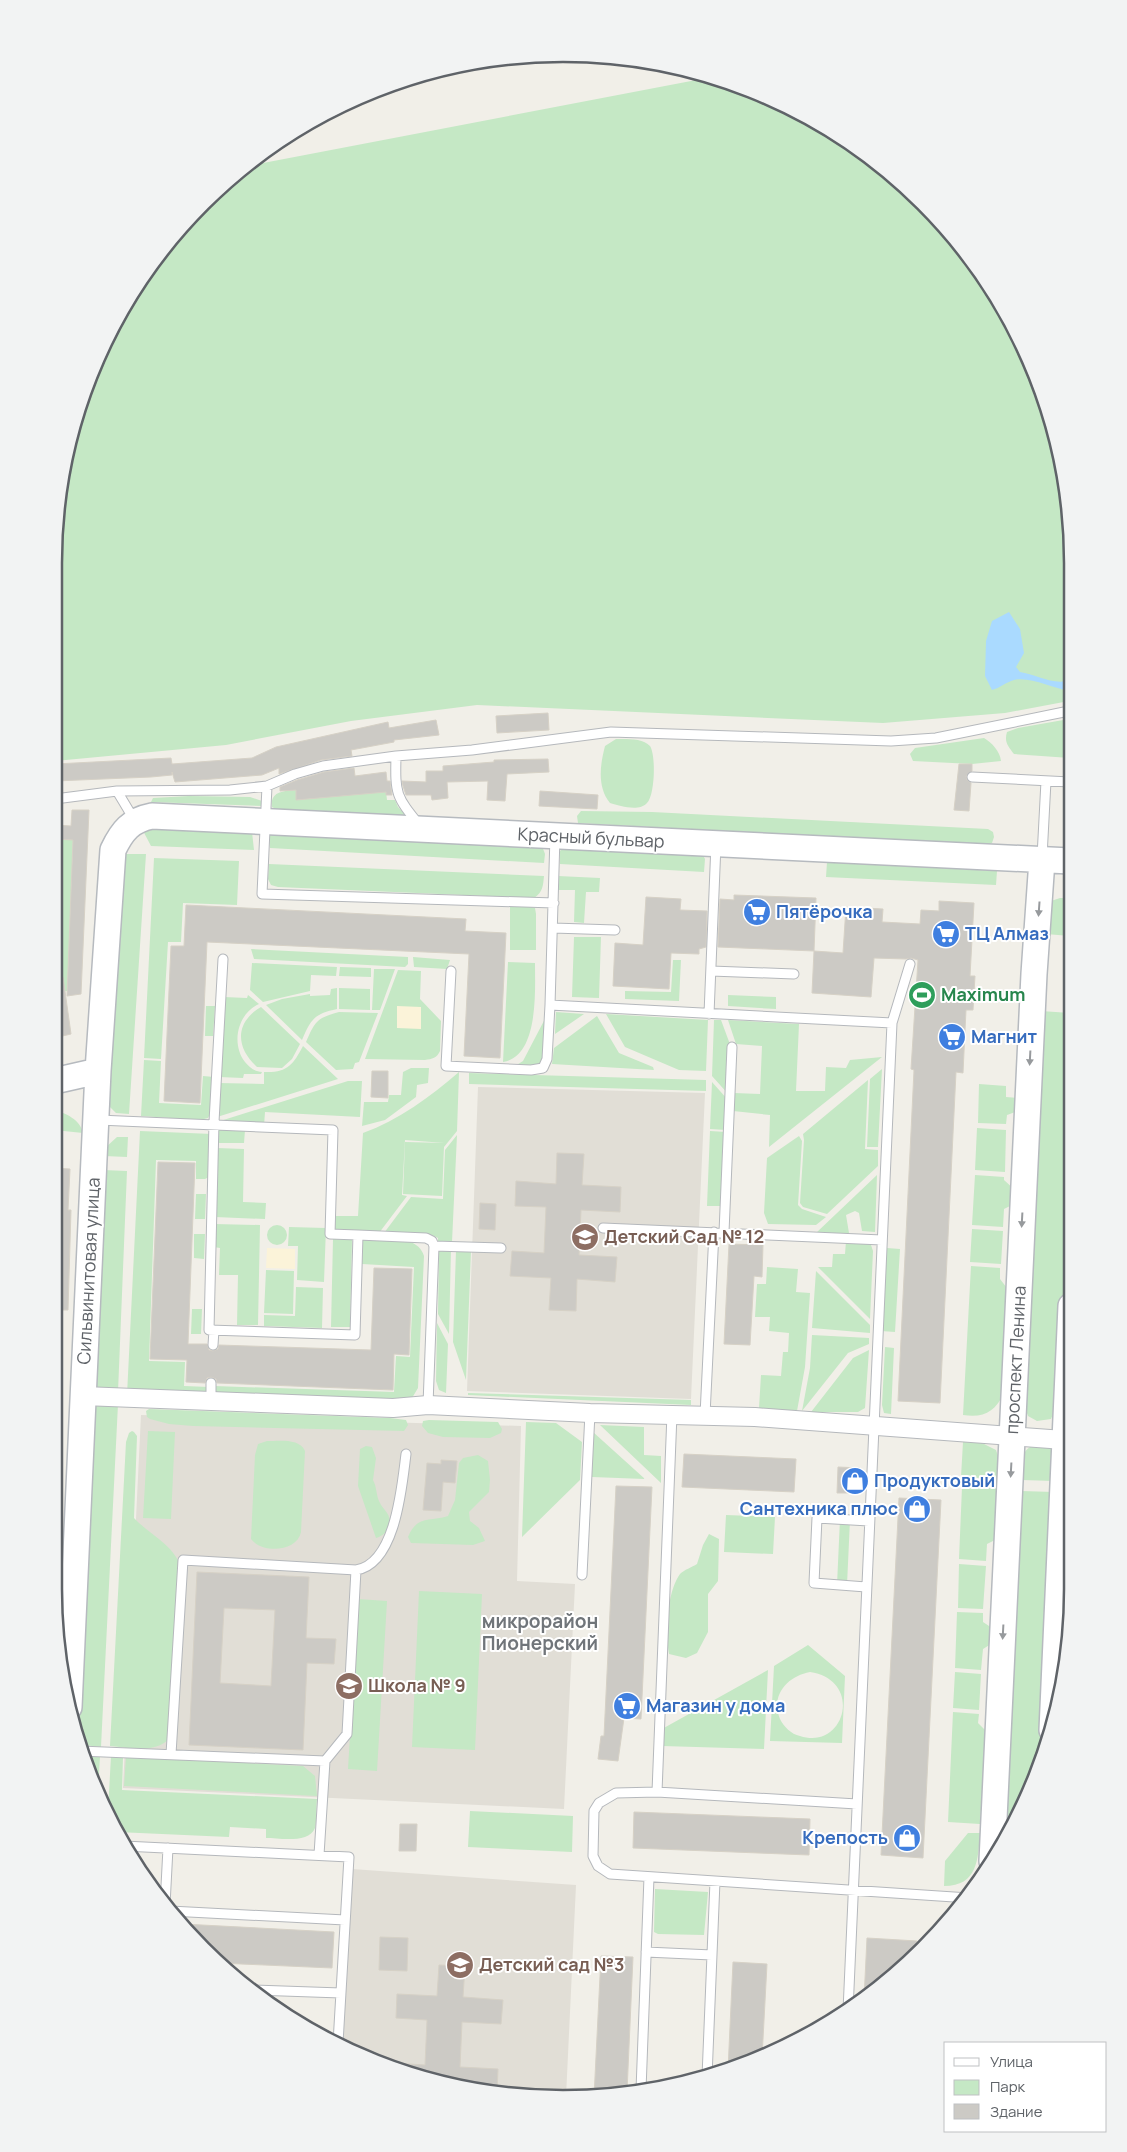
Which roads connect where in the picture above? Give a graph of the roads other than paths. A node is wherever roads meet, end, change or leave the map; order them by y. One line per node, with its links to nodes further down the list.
1 (1064, 712): 2 (lane)
2 (396, 756): 6 (lane); 11 (lane)
3 (972, 777): 4 (lane)
4 (1046, 781): 5 (lane); 14 (lane)
5 (1064, 782)
6 (267, 786): 7 (lane); 9 (lane)
7 (117, 791): 8 (lane); 10 (lane)
8 (62, 798)
9 (265, 822): 10 (street, Красный бульвар); 11 (street, Красный бульвар); 16 (lane)
10 (127, 828): 28 (street, Сильвинитовая улица)
11 (423, 829): 12 (street, Красный бульвар)
12 (556, 836): 13 (street, Красный бульвар); 16 (lane)
13 (716, 844): 14 (street, Красный бульвар); 22 (lane)
14 (1042, 860): 15 (street, Красный бульвар); 48 (street, проспект Ленина, one-way to 48)
15 (1064, 861)
16 (554, 902): 17 (lane)
17 (553, 928): 18 (lane); 24 (lane)
18 (614, 930)
19 (223, 960): 31 (lane)
20 (910, 964): 26 (lane)
21 (451, 971): 24 (lane)
22 (710, 971): 23 (lane); 25 (lane)
23 (794, 974)
24 (550, 1005): 25 (lane)
25 (709, 1014): 26 (lane)
26 (892, 1023): 35 (lane)
27 (732, 1047): 33 (lane)
28 (98, 1071): 29 (street); 30 (street, Сильвинитовая улица)
29 (62, 1079)
30 (96, 1119): 31 (lane); 41 (street, Сильвинитовая улица)
31 (214, 1126): 34 (lane); 38 (lane)
32 (603, 1228): 33 (lane)
33 (719, 1232): 35 (lane); 46 (lane)
34 (358, 1235): 36 (lane); 38 (lane)
35 (882, 1240): 47 (lane)
36 (434, 1246): 37 (lane); 43 (lane)
37 (501, 1248)
38 (214, 1330): 39 (lane)
39 (214, 1345)
40 (212, 1383): 42 (lane)
41 (83, 1396): 42 (street); 56 (street, Сильвинитовая улица)
42 (211, 1401): 43 (street)
43 (428, 1405): 44 (street)
44 (590, 1413): 45 (street); 53 (lane)
45 (672, 1414): 46 (street); 60 (lane)
46 (705, 1416): 47 (street)
47 (873, 1426): 48 (street); 51 (lane)
48 (1012, 1437): 49 (street); 63 (street, проспект Ленина, one-way to 63)
49 (1064, 1440): 55 (street)
50 (406, 1454): 52 (lane)
51 (869, 1521): 54 (lane); 54 (lane)
52 (356, 1570): 58 (lane); 59 (lane)
53 (582, 1575)
54 (866, 1586): 61 (lane)
55 (1058, 1668)
56 (70, 1676)
57 (90, 1751): 58 (lane)
58 (171, 1754): 59 (lane)
59 (325, 1761): 65 (lane)
60 (657, 1792): 61 (lane); 66 (lane)
61 (857, 1804): 68 (lane)
62 (135, 1846): 64 (lane)
63 (993, 1846)
64 (168, 1848): 65 (lane); 69 (lane)
65 (320, 1855): 72 (lane)
66 (649, 1877): 67 (lane); 73 (lane)
67 (715, 1881): 68 (lane); 74 (lane)
68 (853, 1889): 70 (lane); 77 (lane)
69 (166, 1893)
70 (958, 1897)
71 (181, 1912): 72 (lane)
72 (346, 1920): 76 (lane)
73 (646, 1952): 74 (lane); 80 (lane)
74 (712, 1955): 79 (lane)
75 (265, 1990): 76 (lane)
76 (341, 1993): 78 (lane)
77 (848, 2000)
78 (338, 2036)
79 (707, 2068)
80 (641, 2083)

